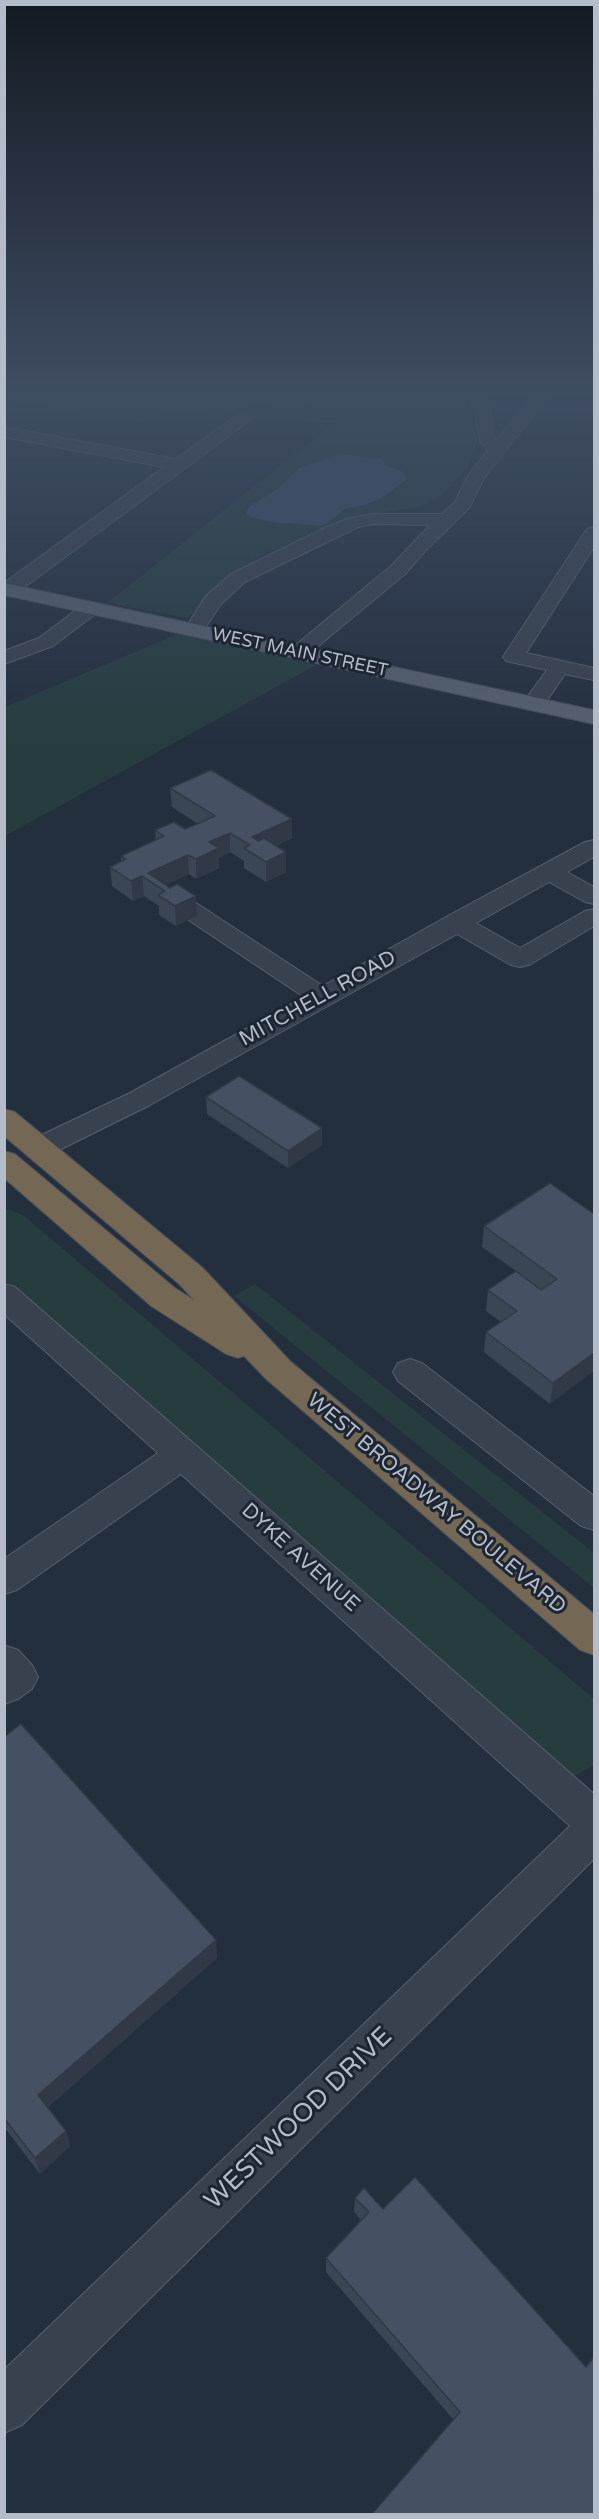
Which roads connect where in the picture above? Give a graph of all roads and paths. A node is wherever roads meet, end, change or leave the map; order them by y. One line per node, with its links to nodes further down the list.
1 (115, 511): 5 (street)
2 (456, 511): 3 (street)
3 (447, 519): 7 (street); 8 (street)
4 (594, 533): 10 (street)
5 (6, 590): 6 (main road, WEST MAIN STREET)
6 (91, 608): 7 (main road, WEST MAIN STREET); 9 (street)
7 (194, 630): 8 (main road, WEST MAIN STREET)
8 (298, 653): 12 (main road, WEST MAIN STREET)
9 (4, 658)
10 (560, 667): 11 (street); 12 (street)
11 (594, 674)
12 (533, 704): 13 (main road, WEST MAIN STREET)
13 (594, 717)
14 (594, 847): 15 (street, MITCHELL ROAD)
15 (548, 872): 16 (street); 19 (street, MITCHELL ROAD)
16 (594, 897)
17 (187, 908): 20 (street)
18 (594, 916): 19 (street)
19 (455, 922): 20 (street, MITCHELL ROAD)
20 (322, 997): 22 (street, MITCHELL ROAD)
21 (4, 1119): 22 (highway, WEST BROADWAY BOULEVARD)
22 (39, 1148): 25 (highway, WEST BROADWAY BOULEVARD)
23 (7, 1166): 25 (highway, WEST BROADWAY BOULEVARD)
24 (4, 1295): 27 (street, DYKE AVENUE)
25 (278, 1370): 30 (highway, WEST BROADWAY BOULEVARD)
26 (410, 1372): 28 (street)
27 (183, 1454): 29 (street); 33 (street, DYKE AVENUE)
28 (594, 1516)
29 (4, 1579)
30 (594, 1638)
31 (4, 1662): 32 (street)
32 (4, 1687)
33 (594, 1820)
34 (594, 1831): 35 (street, WESTWOOD DRIVE)
35 (4, 2407)

